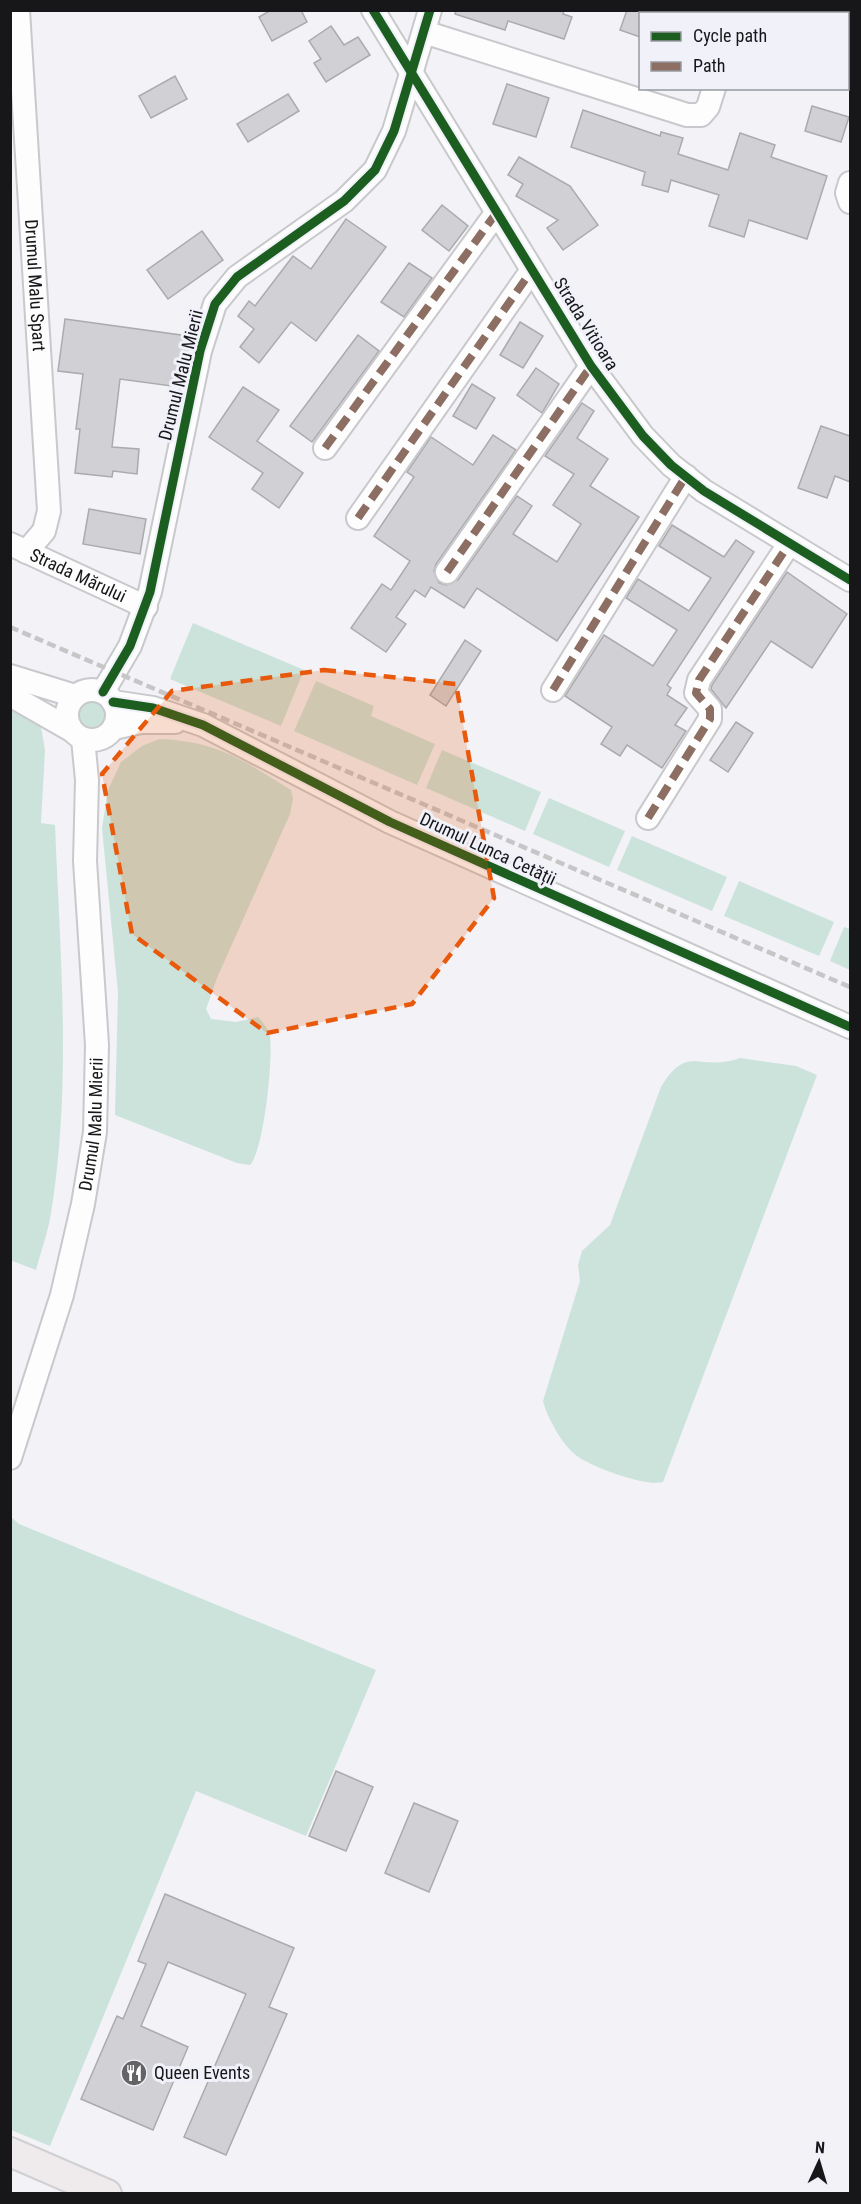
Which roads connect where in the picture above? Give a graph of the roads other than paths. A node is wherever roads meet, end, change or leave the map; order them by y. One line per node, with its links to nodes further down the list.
1 (18, 10): 7 (street, Drumul Malu Spart)
2 (373, 10): 4 (street, Strada Vitioara)
3 (427, 21): 4 (street, Drumul Malu Mierii); 5 (street)
4 (412, 72): 9 (street, Strada Vitioara); 19 (street, Drumul Malu Mierii)
5 (713, 90)
6 (850, 183): 8 (street)
7 (21, 185): 16 (street, Drumul Malu Spart)
8 (850, 202)
9 (497, 212): 10 (street, Strada Vitioara); 12 (street)
10 (532, 270): 11 (street, Strada Vitioara); 14 (street, Strada Vitioara)
11 (591, 366): 13 (street, Strada Vitioara); 17 (street, Strada Vitioara)
12 (325, 448)
13 (686, 476): 15 (street, Strada Vitioara); 21 (street)
14 (357, 518)
15 (789, 544): 18 (street, Strada Vitioara); 27 (street)
16 (18, 548): 19 (street, Strada Mărului)
17 (447, 572)
18 (850, 580)
19 (146, 607): 24 (street, Drumul Malu Mierii)
20 (10, 676): 23 (street)
21 (553, 690)
22 (10, 695): 26 (street)
23 (75, 696): 24 (street); 26 (street)
24 (108, 697): 25 (street, Drumul Lunca Cetății); 26 (street)
25 (203, 725): 26 (street, Drumul Lunca Cetății); 28 (street, Drumul Lunca Cetății)
26 (91, 734): 29 (street, Drumul Malu Mierii)
27 (648, 818)
28 (850, 1027)
29 (10, 1458)
30 (10, 2152): 31 (main road)
31 (107, 2193)

